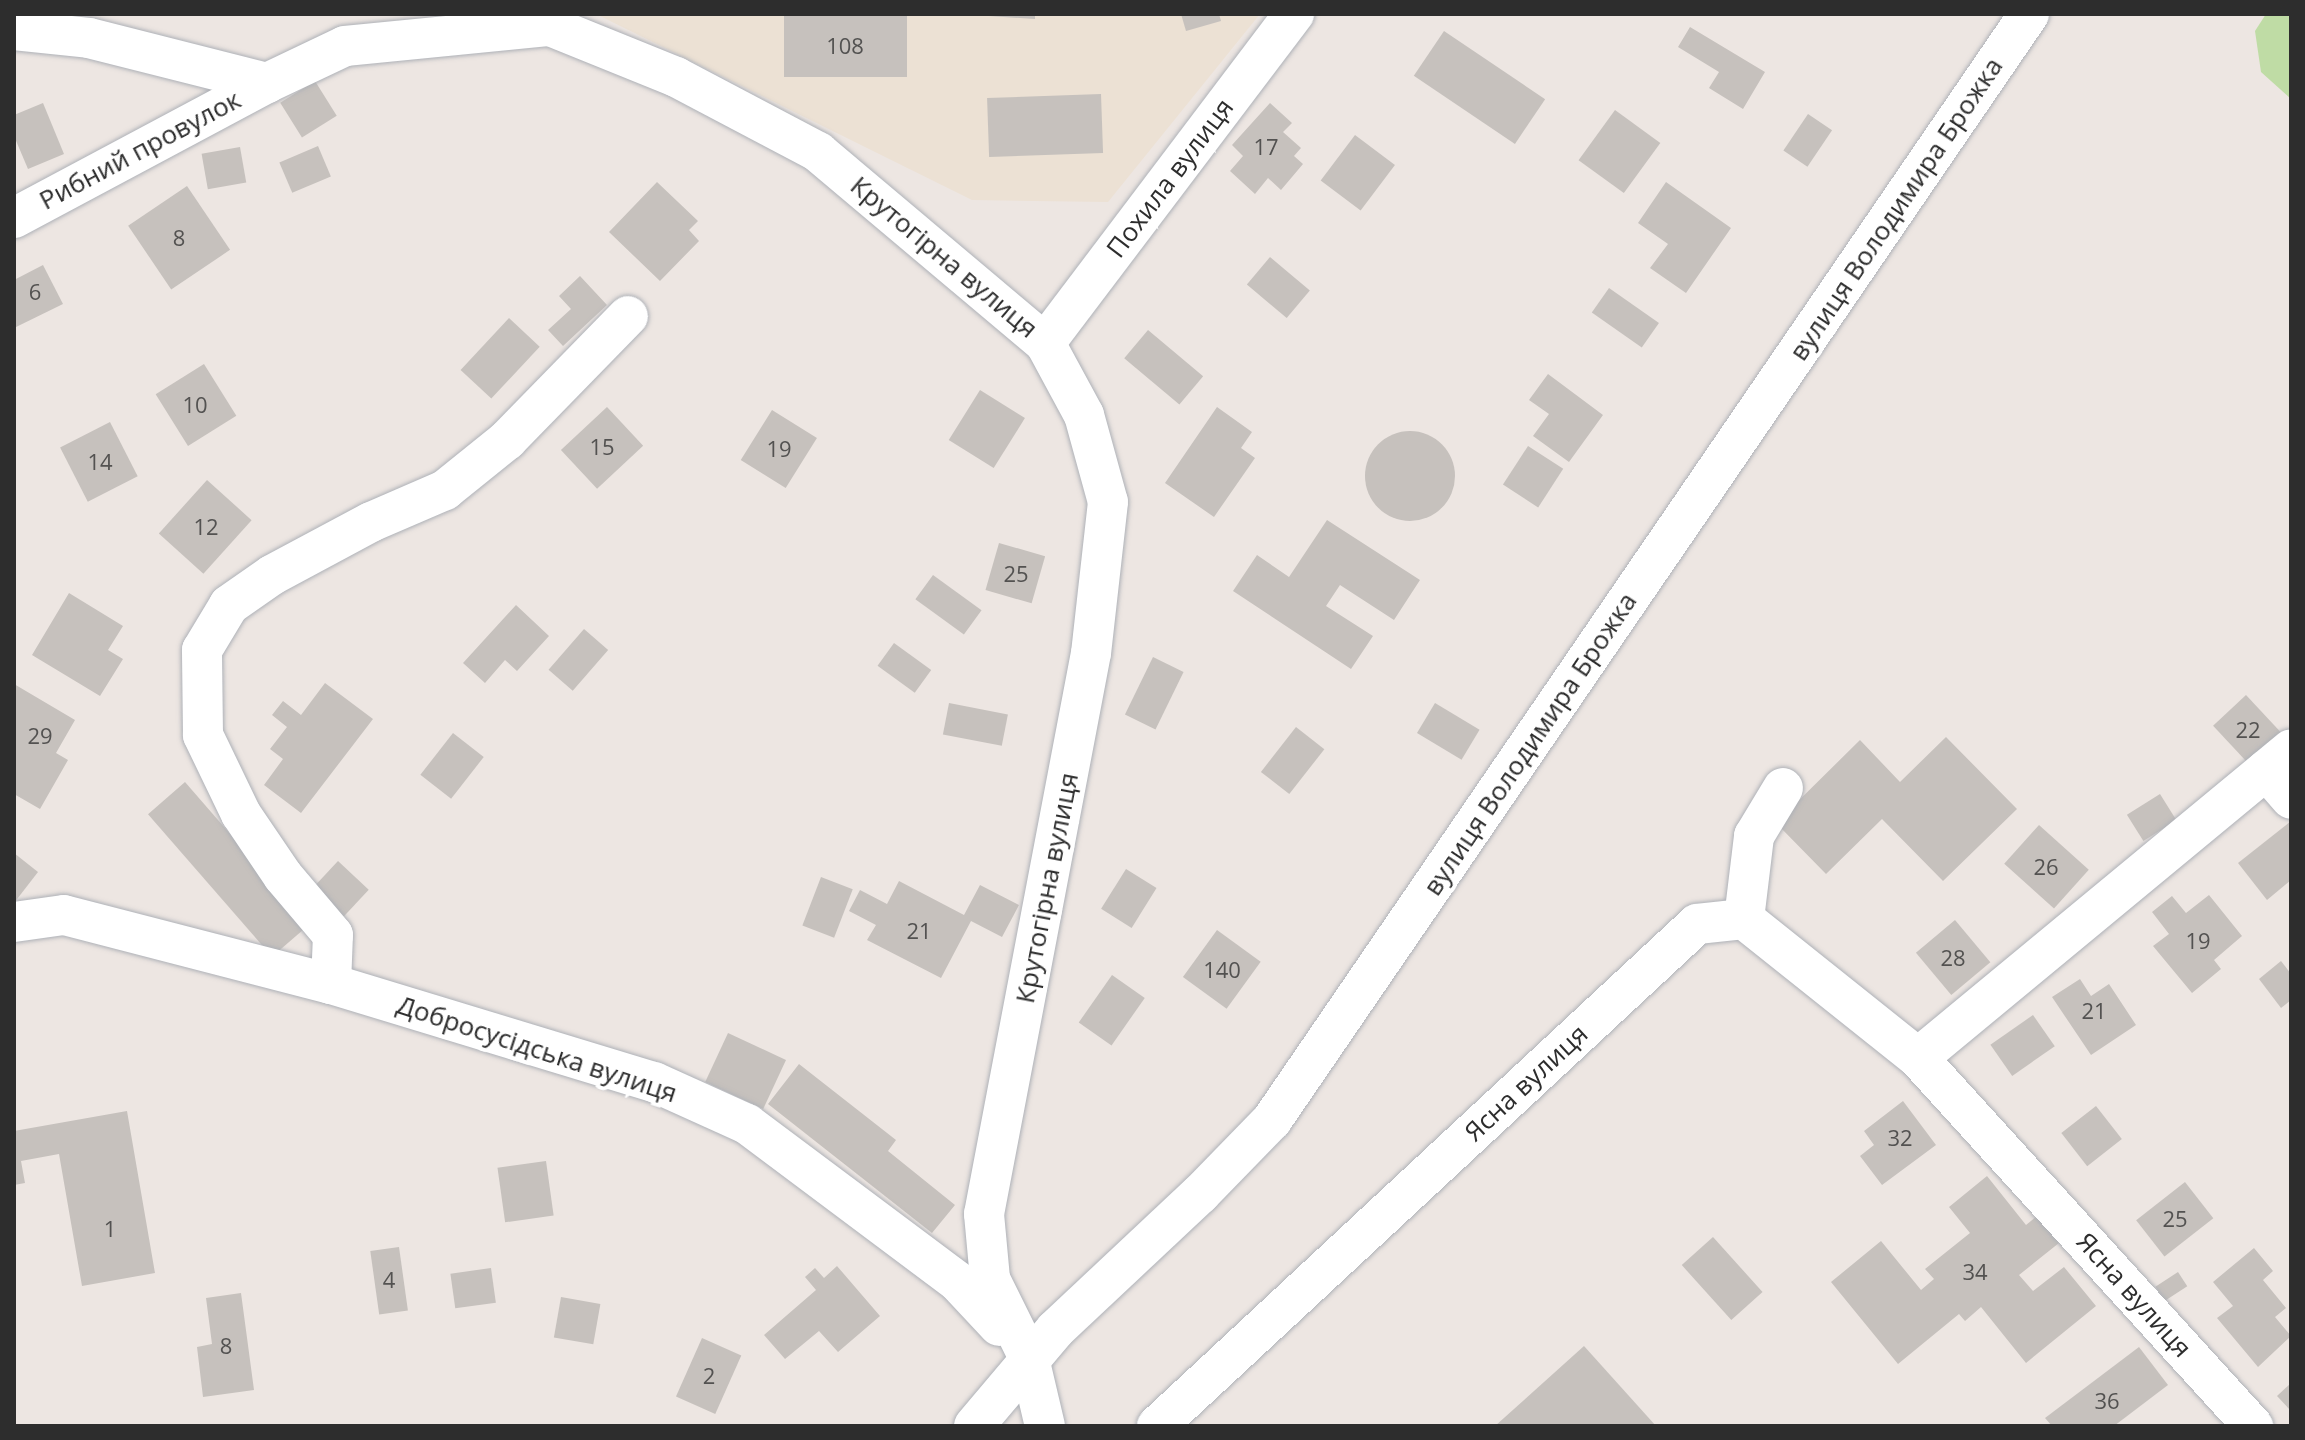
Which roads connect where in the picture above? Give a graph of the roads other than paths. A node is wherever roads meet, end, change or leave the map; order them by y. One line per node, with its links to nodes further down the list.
1 (1294, 14): 7 (street, Похила вулиця)
2 (2029, 14): 14 (street, вулиця Володимира Брожка)
3 (14, 30): 4 (street)
4 (267, 83): 5 (street, Рибний провулок); 7 (street, Крутогірна вулиця)
5 (14, 218)
6 (628, 316): 12 (street)
7 (1045, 343): 14 (street, Крутогірна вулиця)
8 (2283, 773): 13 (street)
9 (1783, 788): 10 (street)
10 (1744, 919): 13 (street, Ясна вулиця); 17 (street, Ясна вулиця)
11 (14, 922): 12 (street, Добросусідська вулиця)
12 (331, 984): 14 (street, Добросусідська вулиця)
13 (1918, 1058): 18 (street, Ясна вулиця)
14 (1029, 1358): 15 (street, вулиця Володимира Брожка); 16 (street, Крутогірна вулиця)
15 (974, 1426)
16 (1045, 1426)
17 (1157, 1426)
18 (2253, 1426)

